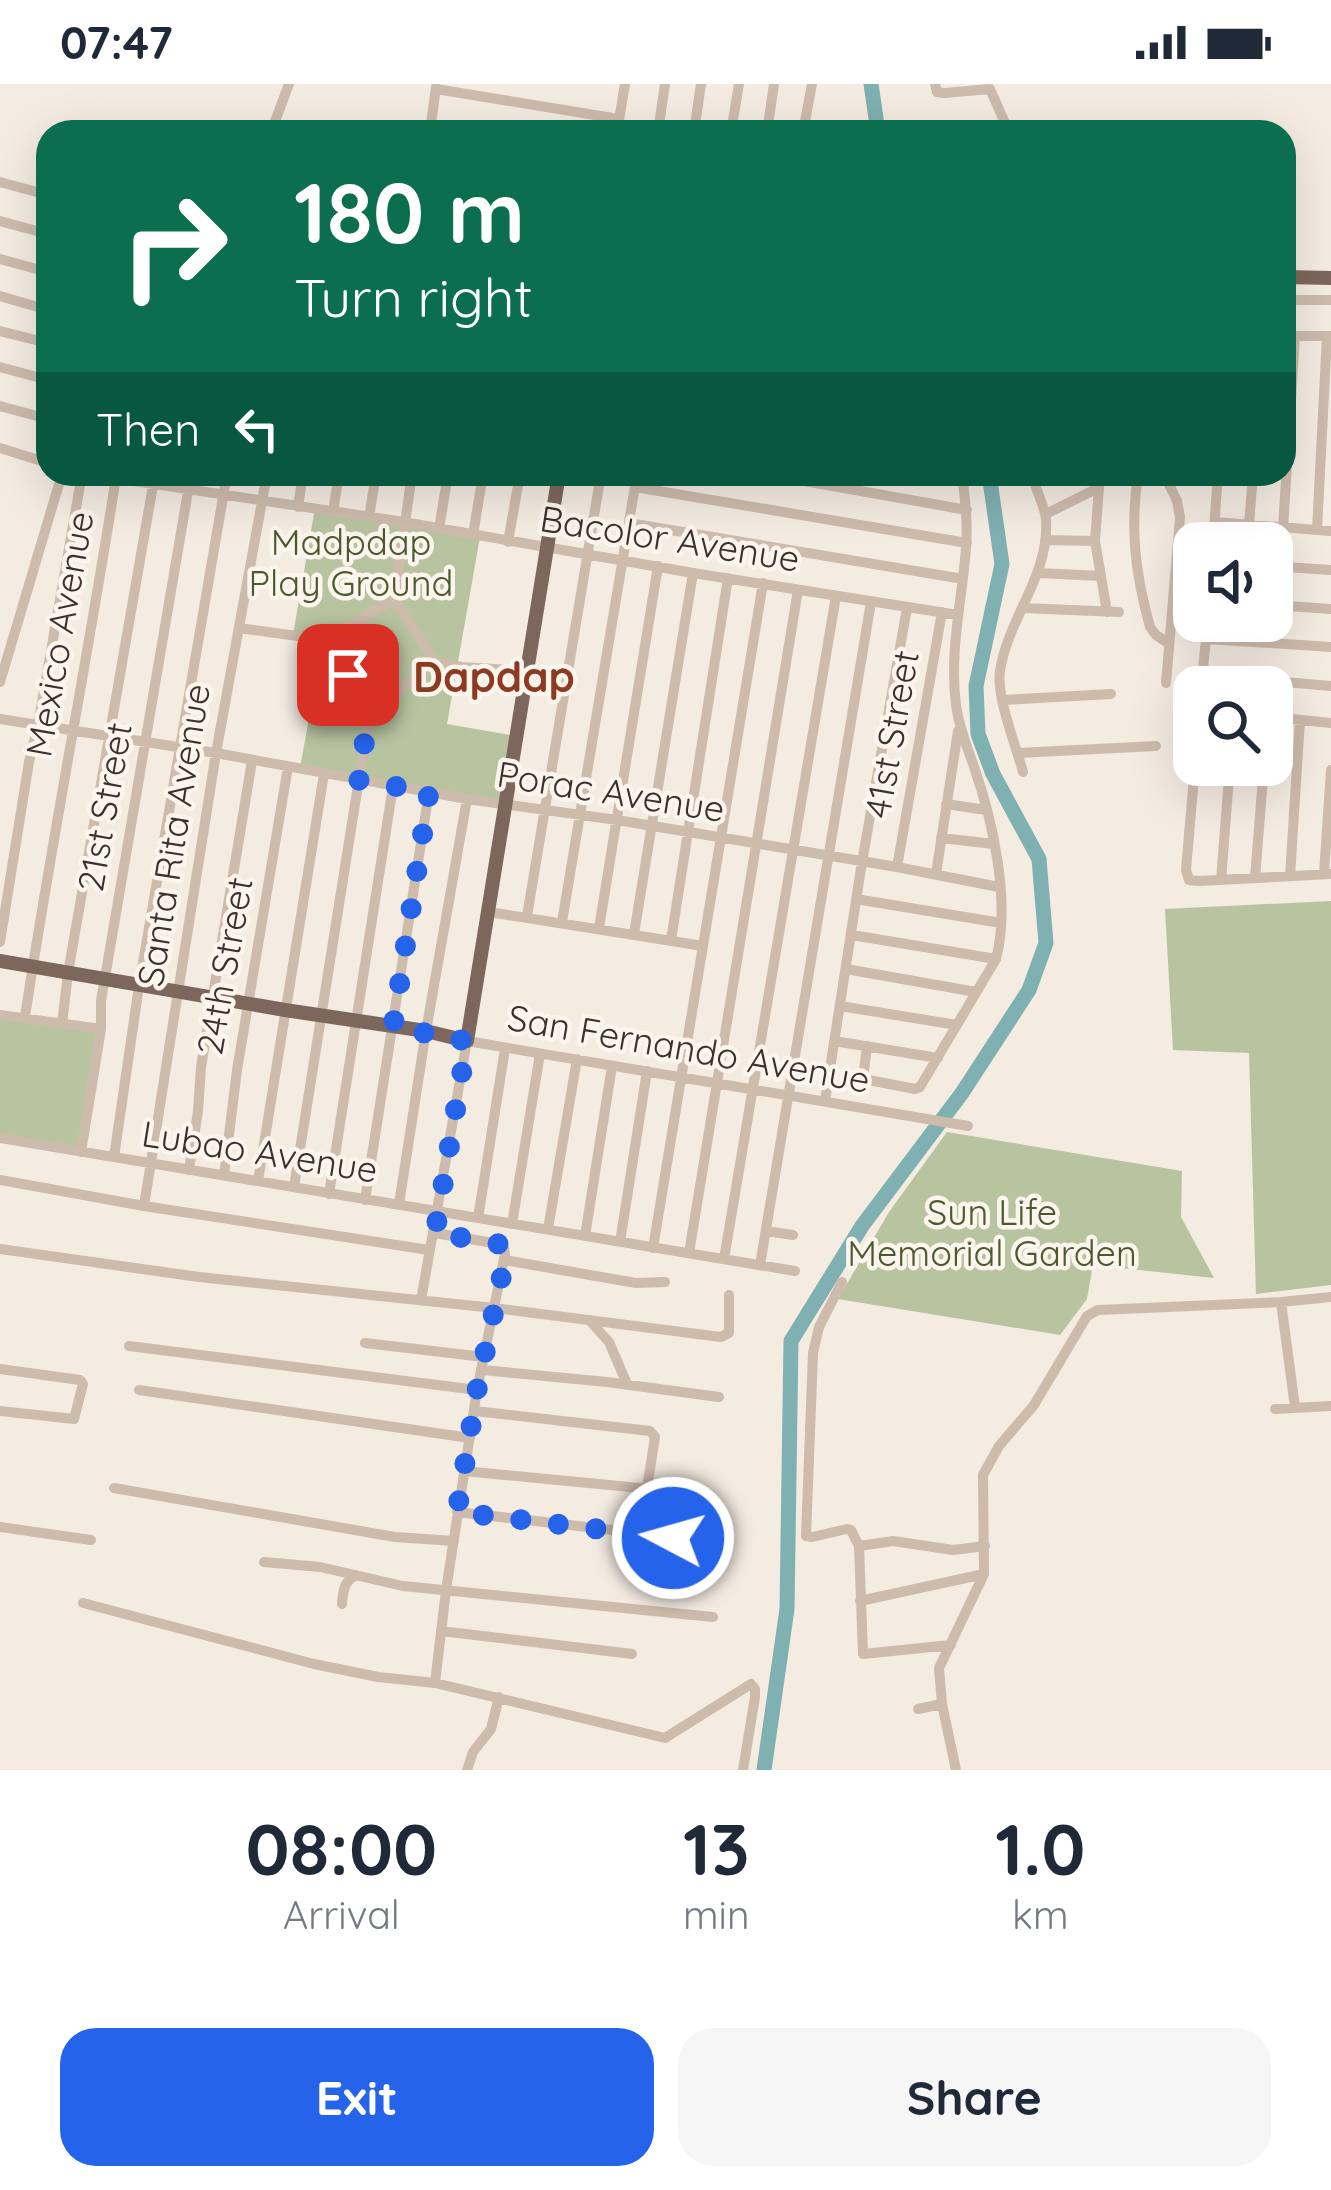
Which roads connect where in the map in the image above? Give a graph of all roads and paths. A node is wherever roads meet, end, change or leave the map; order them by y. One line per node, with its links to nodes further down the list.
1 (290, 84): 10 (street)
2 (625, 84): 13 (street)
3 (665, 84): 14 (street)
4 (701, 84): 15 (street)
5 (739, 84): 16 (street)
6 (774, 84): 17 (street)
7 (812, 84): 18 (street)
8 (934, 84): 19 (street)
9 (436, 87): 11 (street); 12 (street)
10 (276, 120)
11 (431, 120)
12 (594, 120)
13 (619, 120)
14 (660, 120)
15 (696, 120)
16 (733, 120)
17 (768, 120)
18 (805, 120)
19 (1004, 120)
20 (0, 182): 21 (street)
21 (36, 192)
22 (0, 221): 23 (street)
23 (36, 231)
24 (0, 259): 25 (street)
25 (36, 269)
26 (1296, 277): 27 (main road)
27 (1331, 278)
28 (0, 296): 31 (street)
29 (1296, 300): 30 (street)
30 (1331, 300)
31 (36, 306)
32 (0, 331): 35 (street)
33 (1296, 336): 34 (street)
34 (1329, 336): 86 (street)
35 (36, 340)
36 (0, 367): 37 (street)
37 (36, 377)
38 (0, 406): 39 (street)
39 (36, 416)
40 (0, 448): 41 (street)
41 (36, 459)
42 (58, 486): 122 (street)
43 (83, 486): 133 (street)
44 (115, 486): 135 (street, Mexico Avenue)
45 (153, 486): 136 (street)
46 (176, 486): 71 (street, Bacolor Avenue)
47 (190, 486): 71 (street, 21st Street)
48 (225, 486): 72 (street)
49 (265, 486): 73 (street, Santa Rita Avenue)
50 (301, 486): 74 (street)
51 (338, 486): 76 (street)
52 (374, 486): 78 (street)
53 (410, 486): 79 (street)
54 (446, 486): 84 (street)
55 (481, 486): 88 (street)
56 (518, 486): 91 (street)
57 (557, 486): 93 (main road, San Fernando Avenue)
58 (599, 486): 94 (street)
59 (635, 486): 83 (street)
60 (663, 486): 92 (street)
61 (832, 486): 75 (street)
62 (964, 486): 75 (street)
63 (1039, 486): 77 (street)
64 (1091, 486): 77 (street)
65 (1099, 486): 90 (street)
66 (1136, 486): 118 (street)
67 (1170, 486): 118 (street)
68 (1217, 486): 80 (street)
69 (1252, 486): 81 (street)
70 (1285, 486): 82 (street)
71 (189, 490): 72 (street, Bacolor Avenue); 137 (street, 21st Street)
72 (224, 494): 73 (street, Bacolor Avenue); 139 (street)
73 (262, 501): 74 (street, Bacolor Avenue); 115 (street, Santa Rita Avenue)
74 (298, 507): 76 (street, Bacolor Avenue)
75 (967, 510): 92 (street)
76 (333, 512): 78 (street, Bacolor Avenue)
77 (1046, 514): 89 (street)
78 (369, 517): 79 (street, Bacolor Avenue)
79 (404, 522): 84 (street, Bacolor Avenue); 107 (street)
80 (1215, 522)
81 (1250, 522)
82 (1283, 522)
83 (629, 524): 95 (street); 103 (street)
84 (439, 529): 88 (street, Bacolor Avenue)
85 (1293, 529): 86 (street)
86 (1317, 530): 87 (street)
87 (1331, 531)
88 (473, 535): 91 (street, Bacolor Avenue)
89 (1046, 540): 90 (street); 100 (street)
90 (1096, 541): 101 (street)
91 (508, 542): 93 (street, Bacolor Avenue)
92 (967, 543): 103 (street)
93 (545, 548): 94 (street, Bacolor Avenue); 121 (main road, San Fernando Avenue)
94 (587, 554): 95 (street, Bacolor Avenue); 156 (street)
95 (622, 560): 96 (street, Bacolor Avenue); 158 (street)
96 (658, 566): 99 (street, Bacolor Avenue); 159 (street)
97 (1293, 567): 98 (street)
98 (1331, 570)
99 (693, 573): 102 (street, Bacolor Avenue); 160 (street)
100 (1038, 573): 101 (street); 111 (street)
101 (1101, 576): 111 (street)
102 (728, 578): 104 (street, Bacolor Avenue); 161 (street)
103 (963, 579): 114 (street)
104 (763, 583): 105 (street, Bacolor Avenue); 162 (street)
105 (798, 590): 106 (street, Bacolor Avenue); 165 (street)
106 (836, 596): 108 (street, Bacolor Avenue); 166 (street)
107 (394, 599): 116 (street); 120 (street)
108 (871, 602): 110 (street, Bacolor Avenue); 167 (street)
109 (1293, 606): 112 (street)
110 (908, 608): 113 (street, Bacolor Avenue); 168 (street)
111 (1023, 608): 127 (street)
112 (1331, 609)
113 (942, 612): 114 (street, Bacolor Avenue); 169 (street, 41st Street)
114 (958, 615): 134 (street)
115 (239, 628): 116 (street); 140 (street, Santa Rita Avenue)
116 (326, 640): 128 (street)
117 (1270, 642): 119 (street)
118 (1168, 644): 123 (street)
119 (1331, 646)
120 (436, 663): 121 (street); 128 (street)
121 (528, 671): 154 (main road, San Fernando Avenue)
122 (0, 682)
123 (1166, 682)
124 (1293, 685): 125 (street)
125 (1331, 686)
126 (1111, 694): 127 (street)
127 (1003, 700): 141 (street)
128 (370, 710): 147 (street)
129 (0, 719): 133 (street, Porac Avenue)
130 (1293, 719): 131 (street)
131 (1300, 720): 132 (street); 172 (street)
132 (1331, 723)
133 (38, 725): 135 (street, Porac Avenue); 185 (street)
134 (959, 728): 155 (street); 157 (street)
135 (72, 731): 136 (street, Porac Avenue); 189 (street, Mexico Avenue)
136 (110, 736): 137 (street, Porac Avenue); 191 (street)
137 (146, 742): 139 (street, Porac Avenue); 192 (street, 21st Street)
138 (1156, 746): 141 (street)
139 (181, 749): 140 (street, Porac Avenue); 193 (street)
140 (216, 753): 142 (street, Porac Avenue); 194 (street, Santa Rita Avenue)
141 (1018, 753): 145 (street)
142 (252, 761): 143 (street, Porac Avenue); 196 (street)
143 (288, 767): 146 (street, Porac Avenue); 197 (street, 24th Street)
144 (1331, 770): 171 (street)
145 (1023, 772)
146 (325, 774): 147 (street, Porac Avenue); 199 (street)
147 (358, 780): 148 (street, Porac Avenue); 201 (street)
148 (394, 786): 152 (street, Porac Avenue); 203 (street)
149 (1193, 786): 174 (street)
150 (1228, 786): 174 (street)
151 (1262, 786): 173 (street)
152 (429, 792): 153 (street, Porac Avenue); 206 (street)
153 (466, 799): 154 (street, Porac Avenue); 208 (street)
154 (506, 804): 156 (street, Porac Avenue); 177 (main road, San Fernando Avenue)
155 (946, 804): 157 (street); 163 (street)
156 (546, 809): 158 (street, Porac Avenue); 178 (street)
157 (986, 810): 164 (street)
158 (579, 814): 159 (street, Porac Avenue); 179 (street)
159 (616, 820): 160 (street, Porac Avenue); 181 (street)
160 (650, 826): 161 (street, Porac Avenue); 182 (street)
161 (687, 832): 162 (street, Porac Avenue); 184 (street)
162 (722, 838): 165 (street, Porac Avenue); 186 (street)
163 (941, 838): 164 (street); 170 (street)
164 (994, 844): 175 (street)
165 (756, 845): 166 (street, Porac Avenue); 219 (street)
166 (793, 850): 167 (street, Porac Avenue); 220 (street)
167 (827, 857): 168 (street, Porac Avenue); 221 (street)
168 (862, 862): 169 (street, Porac Avenue); 176 (street)
169 (898, 867): 170 (street, Porac Avenue)
170 (936, 874): 175 (street, Porac Avenue)
171 (1328, 874): 172 (street)
172 (1290, 876): 173 (street)
173 (1255, 878): 174 (street)
174 (1221, 880)
175 (999, 887): 180 (street)
176 (856, 899): 180 (street); 183 (street)
177 (489, 912): 178 (street); 209 (main road, San Fernando Avenue)
178 (527, 916): 179 (street)
179 (562, 922): 181 (street)
180 (1001, 923): 187 (street)
181 (599, 928): 182 (street)
182 (634, 934): 184 (street)
183 (851, 934): 187 (street); 190 (street)
184 (670, 940): 186 (street)
185 (0, 942)
186 (704, 946): 218 (street)
187 (996, 959): 195 (street)
188 (0, 961): 189 (main road, San Fernando Avenue)
189 (33, 966): 191 (main road, San Fernando Avenue); 202 (street, Mexico Avenue)
190 (846, 969): 195 (street); 198 (street)
191 (68, 973): 192 (main road, San Fernando Avenue); 204 (street)
192 (104, 979): 193 (main road, San Fernando Avenue); 207 (street, 21st Street)
193 (139, 986): 194 (main road, San Fernando Avenue); 226 (street)
194 (178, 991): 196 (main road, San Fernando Avenue); 227 (street, Santa Rita Avenue)
195 (976, 992): 205 (street)
196 (214, 997): 197 (main road, San Fernando Avenue); 228 (street)
197 (249, 1004): 199 (main road, San Fernando Avenue); 229 (street, 24th Street)
198 (840, 1006): 205 (street); 210 (street)
199 (285, 1010): 201 (main road, San Fernando Avenue); 231 (street)
200 (0, 1015): 202 (street)
201 (321, 1016): 203 (main road, San Fernando Avenue); 232 (street)
202 (25, 1017): 204 (street)
203 (357, 1021): 206 (main road, San Fernando Avenue); 233 (street)
204 (62, 1024): 207 (street)
205 (957, 1025): 214 (street)
206 (393, 1027): 208 (main road, San Fernando Avenue); 234 (street)
207 (101, 1029): 225 (street, 21st Street)
208 (425, 1031): 209 (main road, San Fernando Avenue); 235 (street)
209 (467, 1041): 212 (street, San Fernando Avenue); 237 (street, San Fernando Avenue)
210 (834, 1041): 211 (street); 222 (street)
211 (867, 1046): 214 (street); 214 (street)
212 (506, 1049): 213 (street, San Fernando Avenue); 238 (street)
213 (540, 1054): 215 (street, San Fernando Avenue); 239 (street)
214 (938, 1058)
215 (577, 1059): 216 (street, San Fernando Avenue); 240 (street)
216 (612, 1066): 217 (street, San Fernando Avenue); 244 (street)
217 (647, 1071): 218 (street, San Fernando Avenue); 245 (street)
218 (681, 1077): 219 (street, San Fernando Avenue); 246 (street)
219 (716, 1082): 220 (street, San Fernando Avenue); 249 (street)
220 (752, 1088): 221 (street, San Fernando Avenue); 250 (street)
221 (788, 1094): 222 (street, San Fernando Avenue); 241 (street)
222 (825, 1101): 223 (street, San Fernando Avenue)
223 (968, 1126)
224 (0, 1138): 225 (street, Lubao Avenue)
225 (81, 1151): 226 (street, Lubao Avenue)
226 (115, 1157): 227 (street, Lubao Avenue)
227 (152, 1162): 228 (street, Lubao Avenue); 236 (street, Santa Rita Avenue)
228 (189, 1170): 229 (street, Lubao Avenue)
229 (224, 1175): 231 (street, Lubao Avenue)
230 (0, 1180): 236 (street)
231 (258, 1181): 232 (street, Lubao Avenue)
232 (294, 1187): 233 (street, Lubao Avenue)
233 (329, 1194): 234 (street, Lubao Avenue)
234 (365, 1199): 235 (street, Lubao Avenue)
235 (399, 1204): 237 (street, Lubao Avenue)
236 (145, 1206): 248 (street)
237 (439, 1211): 238 (street, Lubao Avenue); 242 (street, San Fernando Avenue)
238 (478, 1218): 239 (street, Lubao Avenue)
239 (512, 1224): 240 (street, Lubao Avenue)
240 (548, 1229): 244 (street, Lubao Avenue)
241 (766, 1231): 243 (street); 252 (street)
242 (435, 1233): 248 (street, San Fernando Avenue); 251 (street)
243 (793, 1235)
244 (585, 1236): 245 (street, Lubao Avenue)
245 (620, 1241): 246 (street, Lubao Avenue)
246 (653, 1248): 249 (street, Lubao Avenue)
247 (0, 1249): 258 (street)
248 (429, 1250): 258 (street, San Fernando Avenue)
249 (689, 1252): 250 (street, Lubao Avenue)
250 (724, 1259): 252 (street, Lubao Avenue)
251 (504, 1260): 254 (street); 260 (street)
252 (760, 1264): 253 (street, Lubao Avenue)
253 (795, 1271)
254 (665, 1282)
255 (842, 1282): 283 (street)
256 (729, 1294): 261 (street)
257 (1331, 1297): 259 (street)
258 (421, 1300): 260 (street)
259 (1281, 1302): 271 (street); 284 (street)
260 (494, 1308): 261 (street); 264 (street)
261 (590, 1320): 266 (street)
262 (365, 1342): 264 (street)
263 (129, 1346): 268 (street)
264 (484, 1363): 266 (street); 268 (street)
265 (0, 1369): 273 (street)
266 (627, 1384): 269 (street)
267 (139, 1390): 275 (street)
268 (477, 1390): 274 (street)
269 (719, 1397)
270 (1331, 1406): 271 (street)
271 (1294, 1407): 272 (street)
272 (1275, 1409)
273 (0, 1411)
274 (475, 1411): 275 (street); 276 (street)
275 (470, 1438): 276 (street)
276 (464, 1471): 278 (street)
277 (114, 1488): 281 (street)
278 (457, 1512): 281 (street); 282 (street)
279 (0, 1527): 280 (street)
280 (91, 1540)
281 (454, 1541): 288 (street)
282 (726, 1543)
283 (859, 1546): 284 (street); 289 (street)
284 (985, 1546): 286 (street)
285 (264, 1562): 287 (street)
286 (984, 1574): 289 (street); 294 (street)
287 (356, 1575): 288 (street); 291 (street)
288 (446, 1590): 292 (street); 293 (street)
289 (860, 1600): 294 (street)
290 (83, 1603): 296 (street)
291 (342, 1604)
292 (712, 1617)
293 (441, 1631): 295 (street); 296 (street)
294 (951, 1645): 298 (street)
295 (632, 1654)
296 (435, 1683): 297 (street)
297 (499, 1697): 300 (street); 301 (street)
298 (941, 1705): 299 (street); 302 (street)
299 (917, 1709)
300 (467, 1770)
301 (743, 1770)
302 (956, 1770)

